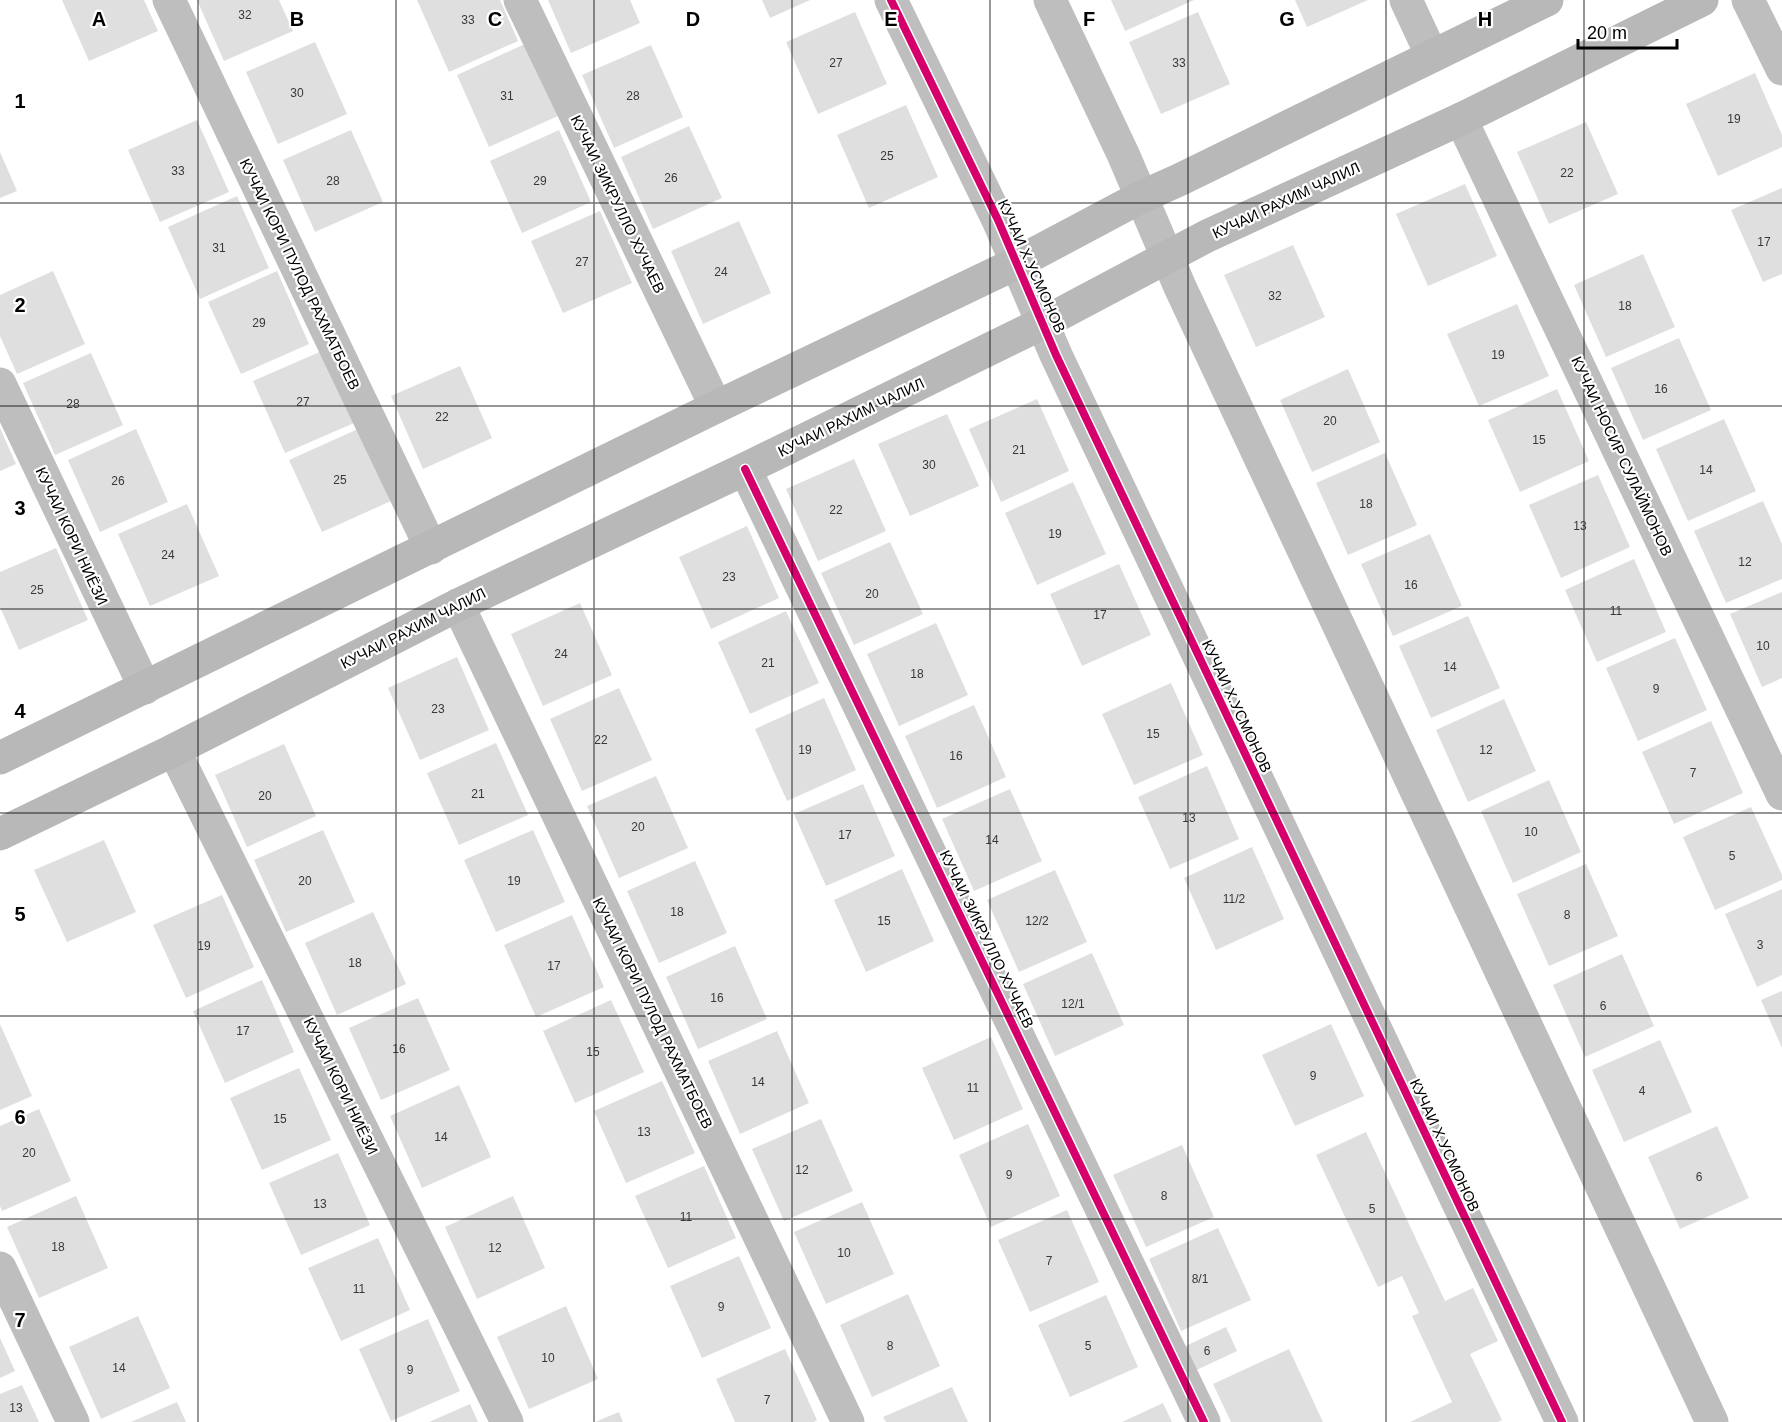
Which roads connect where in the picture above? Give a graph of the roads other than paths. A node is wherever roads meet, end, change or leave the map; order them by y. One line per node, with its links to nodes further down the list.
1 (169, 0): 19 (street, КУЧАИ КОРИ ПУЛОД РАХМАТБОЕВ)
2 (520, 0): 17 (street, КУЧАИ ЗИКРУЛЛО ХУЧАЕВ)
3 (891, 0): 14 (street, КУЧАИ Х.УСМОНОВ)
4 (1050, 0): 12 (street)
5 (1406, 0): 9 (street)
6 (1547, 0): 9 (main road)
7 (1702, 0): 11 (main road, КУЧАИ РАХИМ ЧАЛИЛ)
8 (1748, 0): 10 (street)
9 (1432, 56): 12 (main road)
10 (1782, 69)
11 (1461, 119): 13 (main road, КУЧАИ РАХИМ ЧАЛИЛ); 24 (street, КУЧАИ НОСИР СУЛАЙМОНОВ)
12 (1141, 197): 13 (street); 14 (main road)
13 (1166, 257): 15 (main road, КУЧАИ РАХИМ ЧАЛИЛ); 32 (street)
14 (1017, 263): 15 (street, КУЧАИ Х.УСМОНОВ); 17 (main road)
15 (1043, 323): 18 (main road, КУЧАИ РАХИМ ЧАЛИЛ); 31 (street, КУЧАИ Х.УСМОНОВ)
16 (0, 384): 21 (street, КУЧАИ КОРИ НИЁЗИ)
17 (716, 407): 19 (main road)
18 (745, 469): 20 (main road, КУЧАИ РАХИМ ЧАЛИЛ); 30 (street, КУЧАИ ЗИКРУЛЛО ХУЧАЕВ)
19 (431, 548): 21 (main road)
20 (458, 604): 22 (main road, КУЧАИ РАХИМ ЧАЛИЛ); 29 (street, КУЧАИ КОРИ ПУЛОД РАХМАТБОЕВ)
21 (145, 688): 23 (main road)
22 (174, 750): 25 (main road, КУЧАИ РАХИМ ЧАЛИЛ); 28 (street, КУЧАИ КОРИ НИЁЗИ)
23 (0, 758)
24 (1782, 794)
25 (0, 834)
26 (0, 1268): 27 (street)
27 (73, 1422)
28 (507, 1422)
29 (848, 1422)
30 (1203, 1422)
31 (1562, 1422)
32 (1712, 1422)

